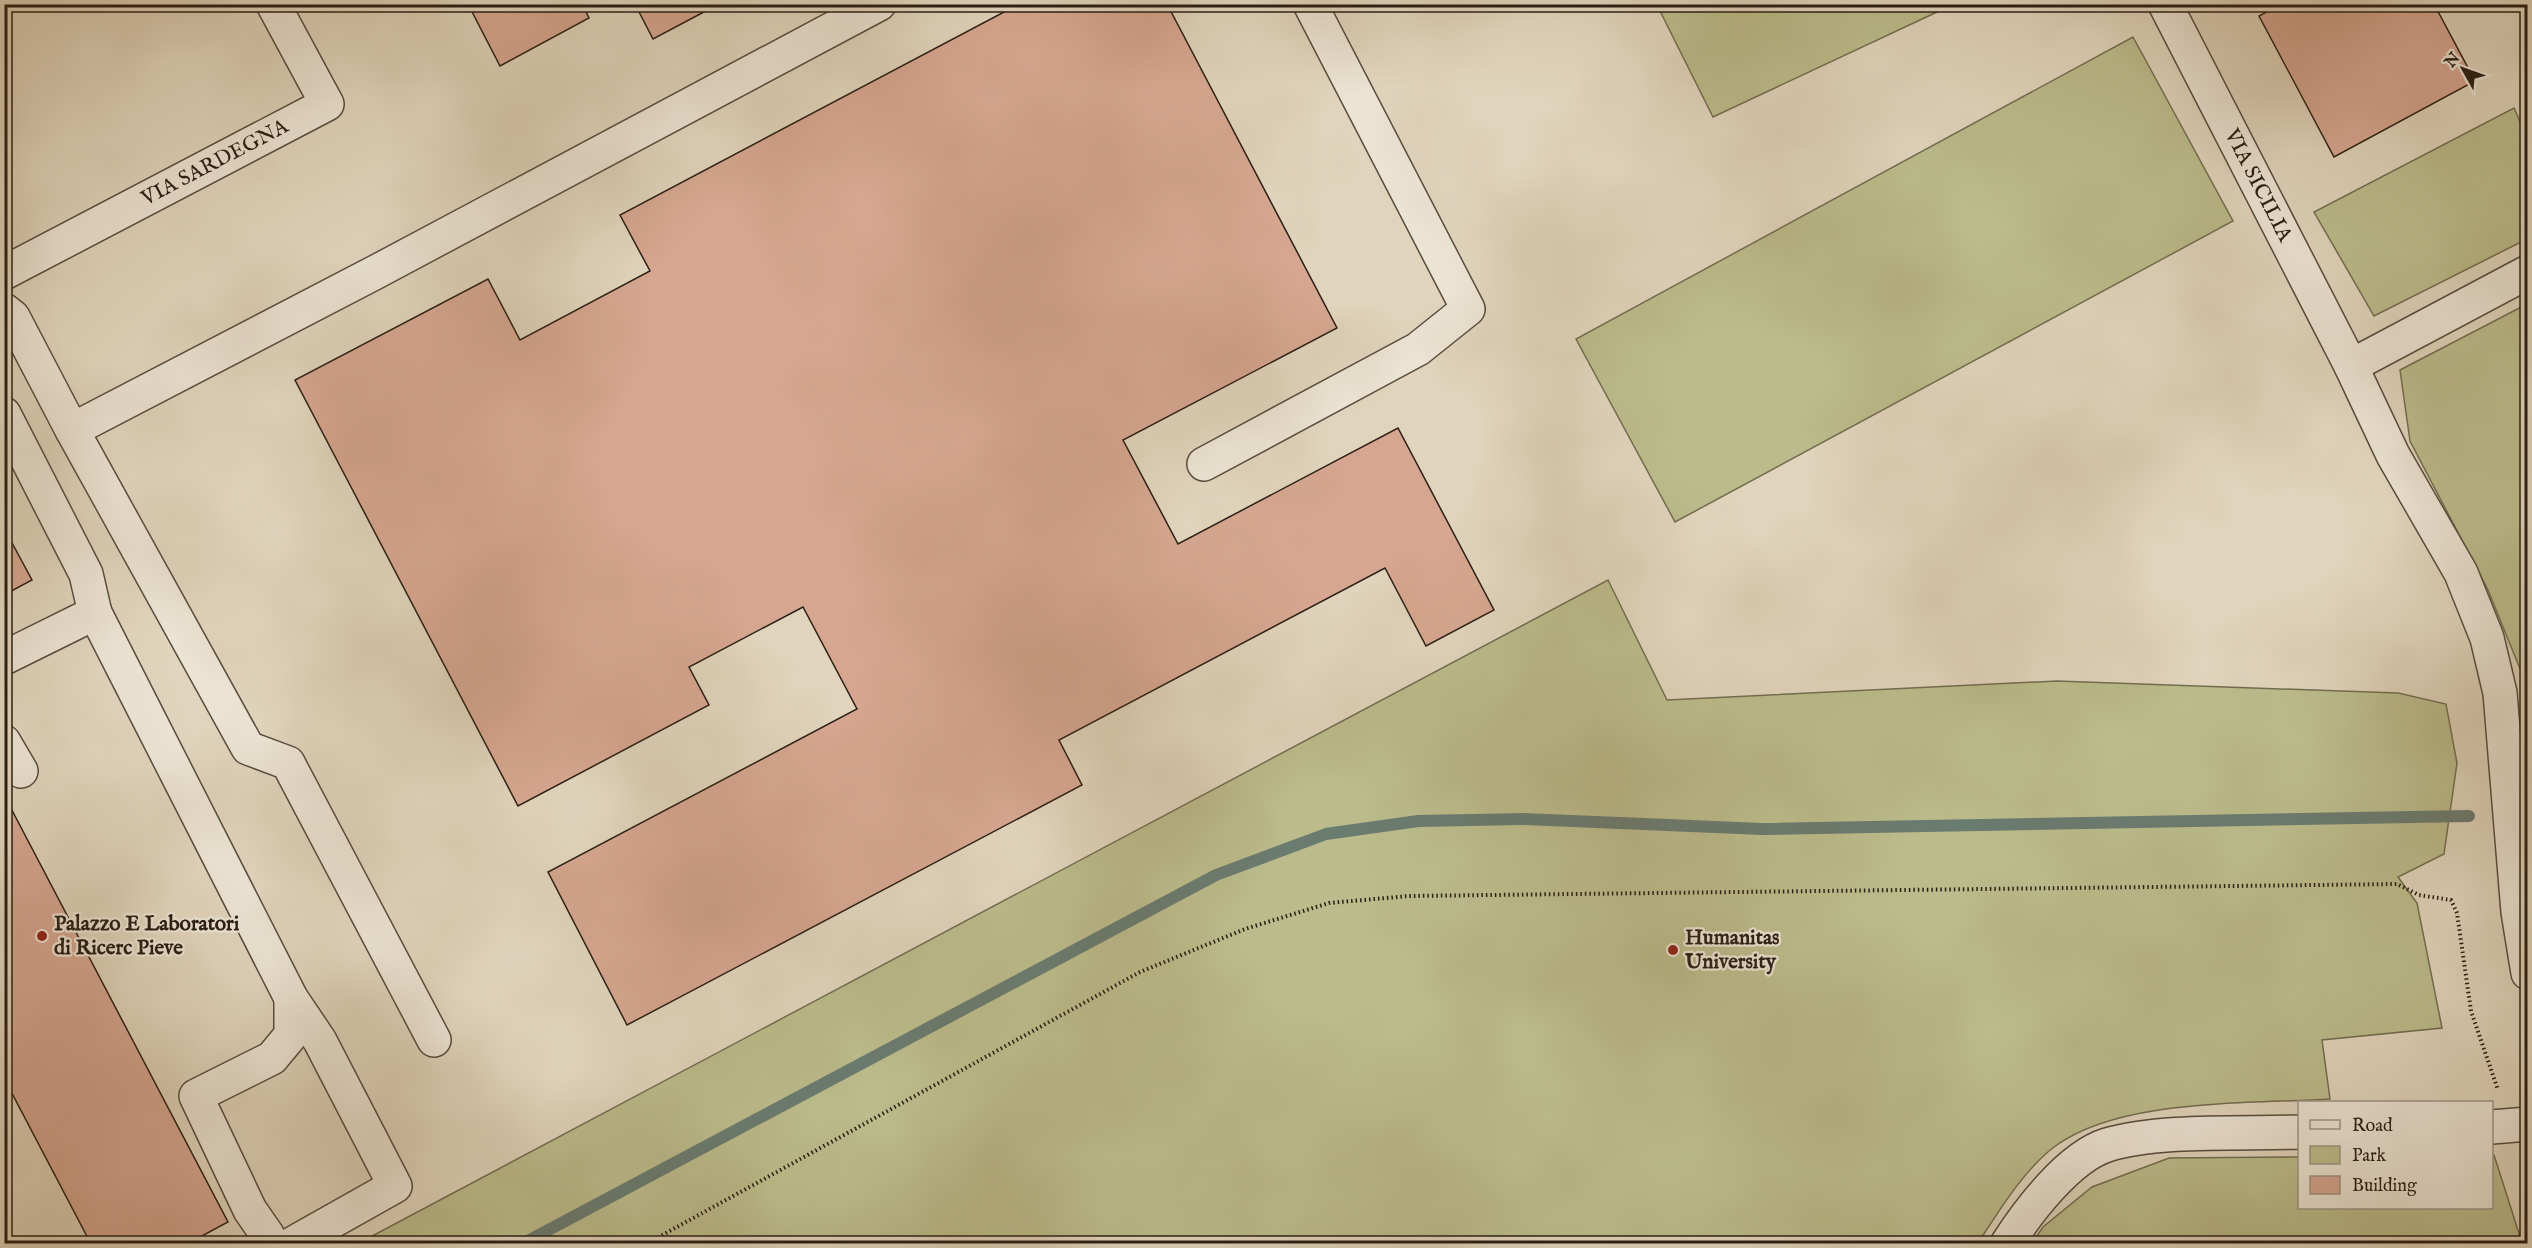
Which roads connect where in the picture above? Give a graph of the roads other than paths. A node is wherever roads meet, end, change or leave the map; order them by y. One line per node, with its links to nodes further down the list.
1 (273, 4): 6 (street, VIA SARDEGNA)
2 (879, 4): 10 (street)
3 (1310, 4): 11 (street)
4 (2165, 4): 8 (street, VIA SICILIA)
5 (2528, 272): 8 (street)
6 (4, 273)
7 (4, 310): 10 (street)
8 (2351, 366): 16 (street, VIA SICILIA)
9 (4, 414): 12 (street)
10 (72, 430): 18 (street)
11 (1204, 464)
12 (95, 613): 13 (street); 17 (street)
13 (4, 658)
14 (4, 742): 15 (street)
15 (21, 771)
16 (2528, 973)
17 (291, 998): 20 (street); 21 (street)
18 (434, 1040)
19 (2298, 1132): 22 (street)
20 (267, 1244)
21 (292, 1244)
22 (2007, 1244)

